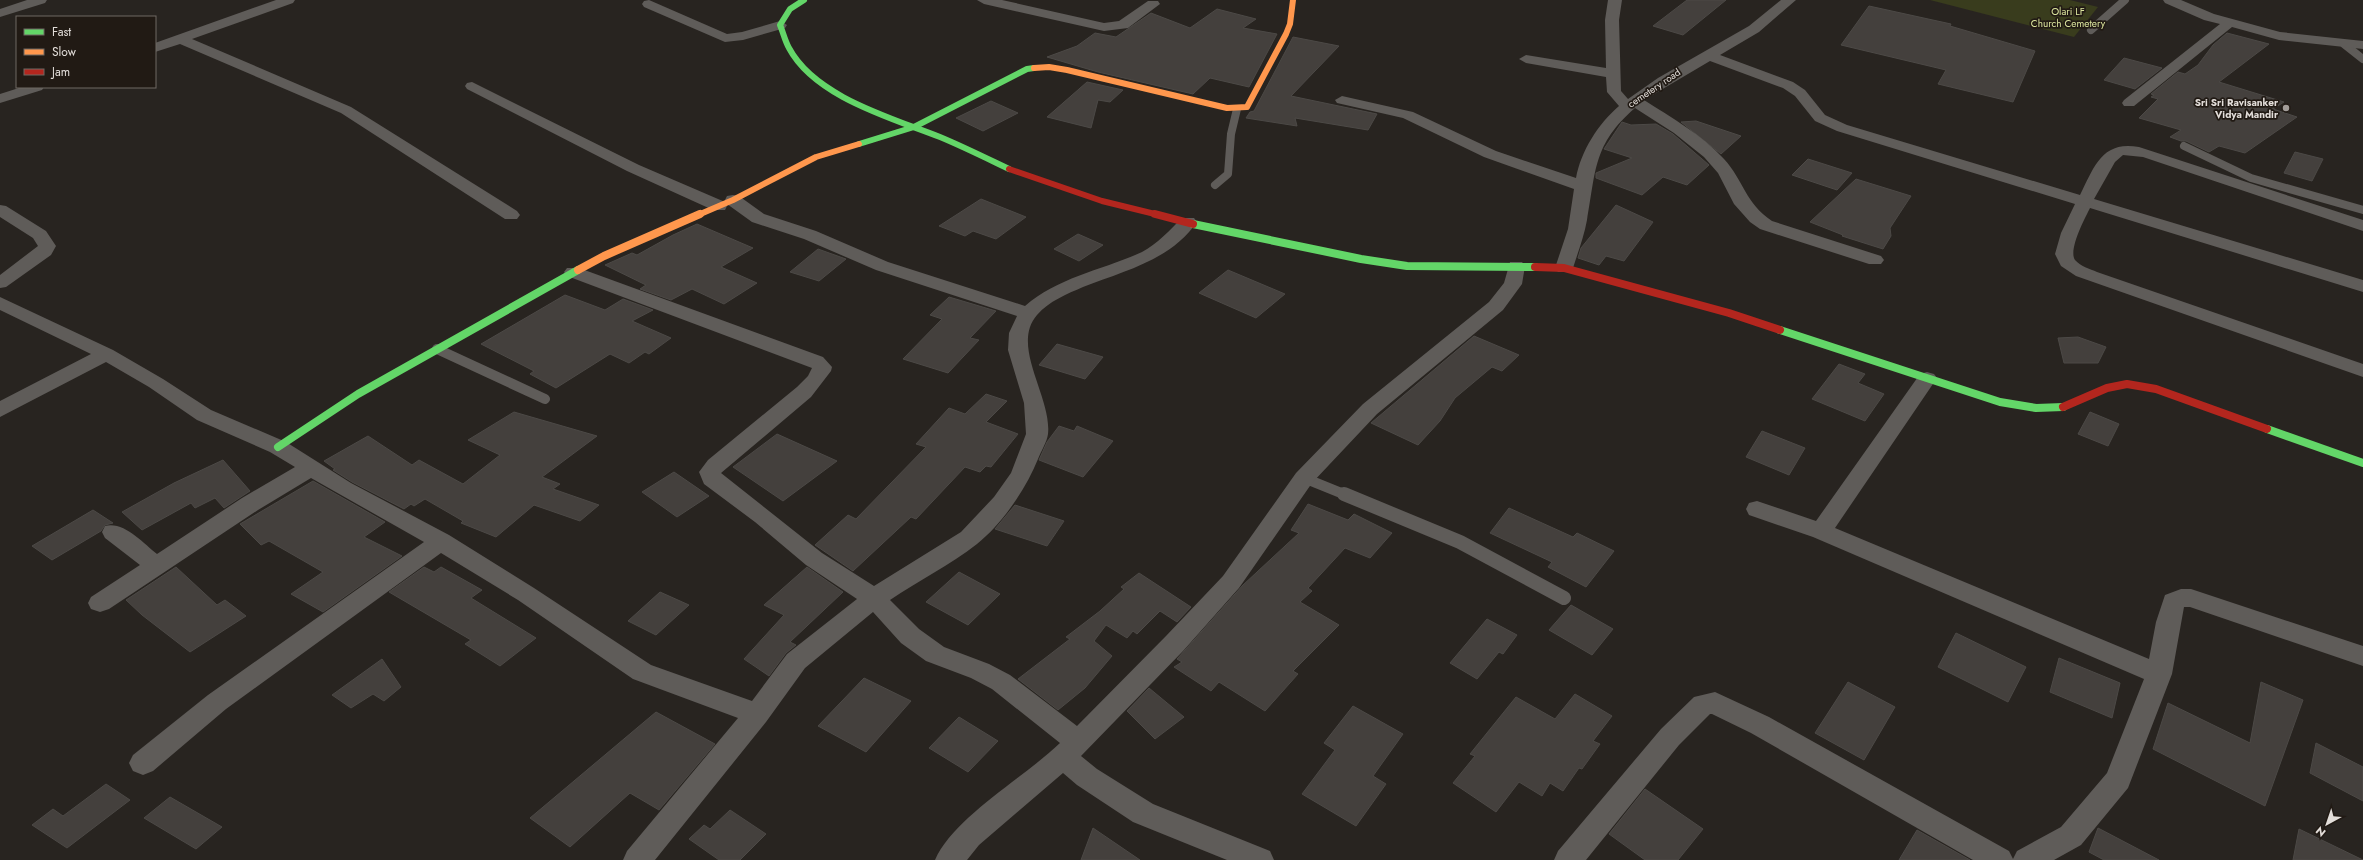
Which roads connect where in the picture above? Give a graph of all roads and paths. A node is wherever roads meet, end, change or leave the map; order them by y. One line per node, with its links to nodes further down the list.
1 (40, 0): 12 (street)
2 (288, 0): 16 (street)
3 (804, 0): 14 (street)
4 (984, 0): 11 (street)
5 (1293, 0): 30 (street)
6 (1615, 0): 23 (street)
7 (1789, 0): 20 (street, cemetery road)
8 (2125, 0): 15 (lane)
9 (2170, 0): 13 (street)
10 (649, 4): 14 (street)
11 (1153, 4)
12 (0, 14)
13 (2228, 24): 17 (street); 29 (street)
14 (780, 25): 31 (street)
15 (2091, 30)
16 (180, 39): 19 (street); 39 (street)
17 (2344, 44): 18 (street); 22 (lane)
18 (2363, 45)
19 (156, 48)
20 (1707, 55): 28 (street, cemetery road); 35 (street)
21 (1526, 59): 23 (street)
22 (2363, 59)
23 (1614, 74): 28 (street)
24 (472, 86): 36 (street)
25 (34, 88): 26 (street)
26 (0, 99)
27 (1342, 100): 34 (street)
28 (1631, 103): 34 (street, cemetery road); 42 (street)
29 (2130, 103)
30 (1237, 109): 31 (street); 33 (lane)
31 (914, 127): 36 (street); 40 (street)
32 (2184, 146): 38 (lane)
33 (1215, 185)
34 (1582, 186): 44 (street, cemetery road)
35 (2086, 201): 41 (street); 47 (street); 52 (street)
36 (726, 203): 45 (street); 49 (street)
37 (0, 210): 46 (street)
38 (2363, 210)
39 (511, 214)
40 (1188, 222): 43 (street); 49 (street)
41 (2363, 226)
42 (1875, 260)
43 (1516, 266): 44 (street); 59 (street)
44 (1564, 268): 53 (street)
45 (573, 272): 50 (street); 65 (street)
46 (0, 284)
47 (2363, 286)
48 (0, 303): 51 (street)
49 (1028, 313): 65 (street)
50 (437, 349): 54 (lane); 56 (street)
51 (106, 354): 55 (street); 56 (street)
52 (2363, 371)
53 (1927, 378): 57 (street); 61 (street)
54 (546, 398)
55 (0, 410)
56 (278, 447): 58 (street)
57 (2363, 463)
58 (312, 467): 63 (street); 64 (street)
59 (1304, 478): 66 (lane); 71 (street)
60 (1757, 509): 61 (street)
61 (1821, 531): 69 (street)
62 (113, 532): 64 (street)
63 (440, 541): 70 (street); 72 (street)
64 (156, 565): 67 (street)
65 (874, 598): 70 (street); 71 (street)
66 (1564, 598)
67 (100, 603)
68 (2363, 656): 69 (street)
69 (2159, 674): 78 (street)
70 (757, 714): 73 (street)
71 (1070, 749): 74 (street); 75 (street)
72 (143, 763)
73 (637, 860)
74 (949, 860)
75 (1260, 860)
76 (1568, 860): 77 (street)
77 (1999, 860)
78 (2027, 860)

